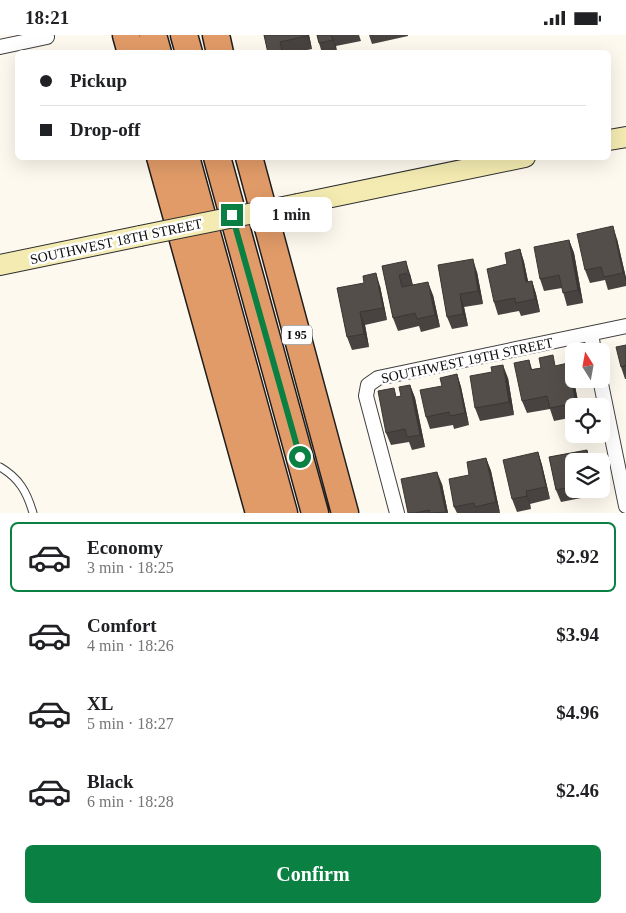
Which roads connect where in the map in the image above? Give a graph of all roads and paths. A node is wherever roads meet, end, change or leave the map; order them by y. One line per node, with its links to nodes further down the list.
1 (126, 35): 7 (highway)
2 (153, 35): 8 (highway)
3 (184, 35): 9 (highway)
4 (216, 35): 10 (highway)
5 (47, 37): 6 (street)
6 (0, 47)
7 (130, 50)
8 (157, 50)
9 (188, 50)
10 (219, 50)
11 (626, 137): 12 (main road)
12 (611, 140)
13 (161, 160): 26 (highway)
14 (187, 160): 27 (highway)
15 (218, 160): 28 (highway)
16 (250, 160): 29 (highway, I 95)
17 (511, 160): 18 (main road, SOUTHWEST 18TH STREET, bridge)
18 (0, 265)
19 (626, 326): 20 (street, SOUTHWEST 19TH STREET)
20 (591, 333): 21 (street); 30 (street, SOUTHWEST 19TH STREET)
21 (593, 343)
22 (602, 388): 24 (street)
23 (0, 467): 25 (lane)
24 (626, 506)
25 (33, 513)
26 (259, 513)
27 (284, 513)
28 (315, 513)
29 (344, 513)
30 (397, 513)

